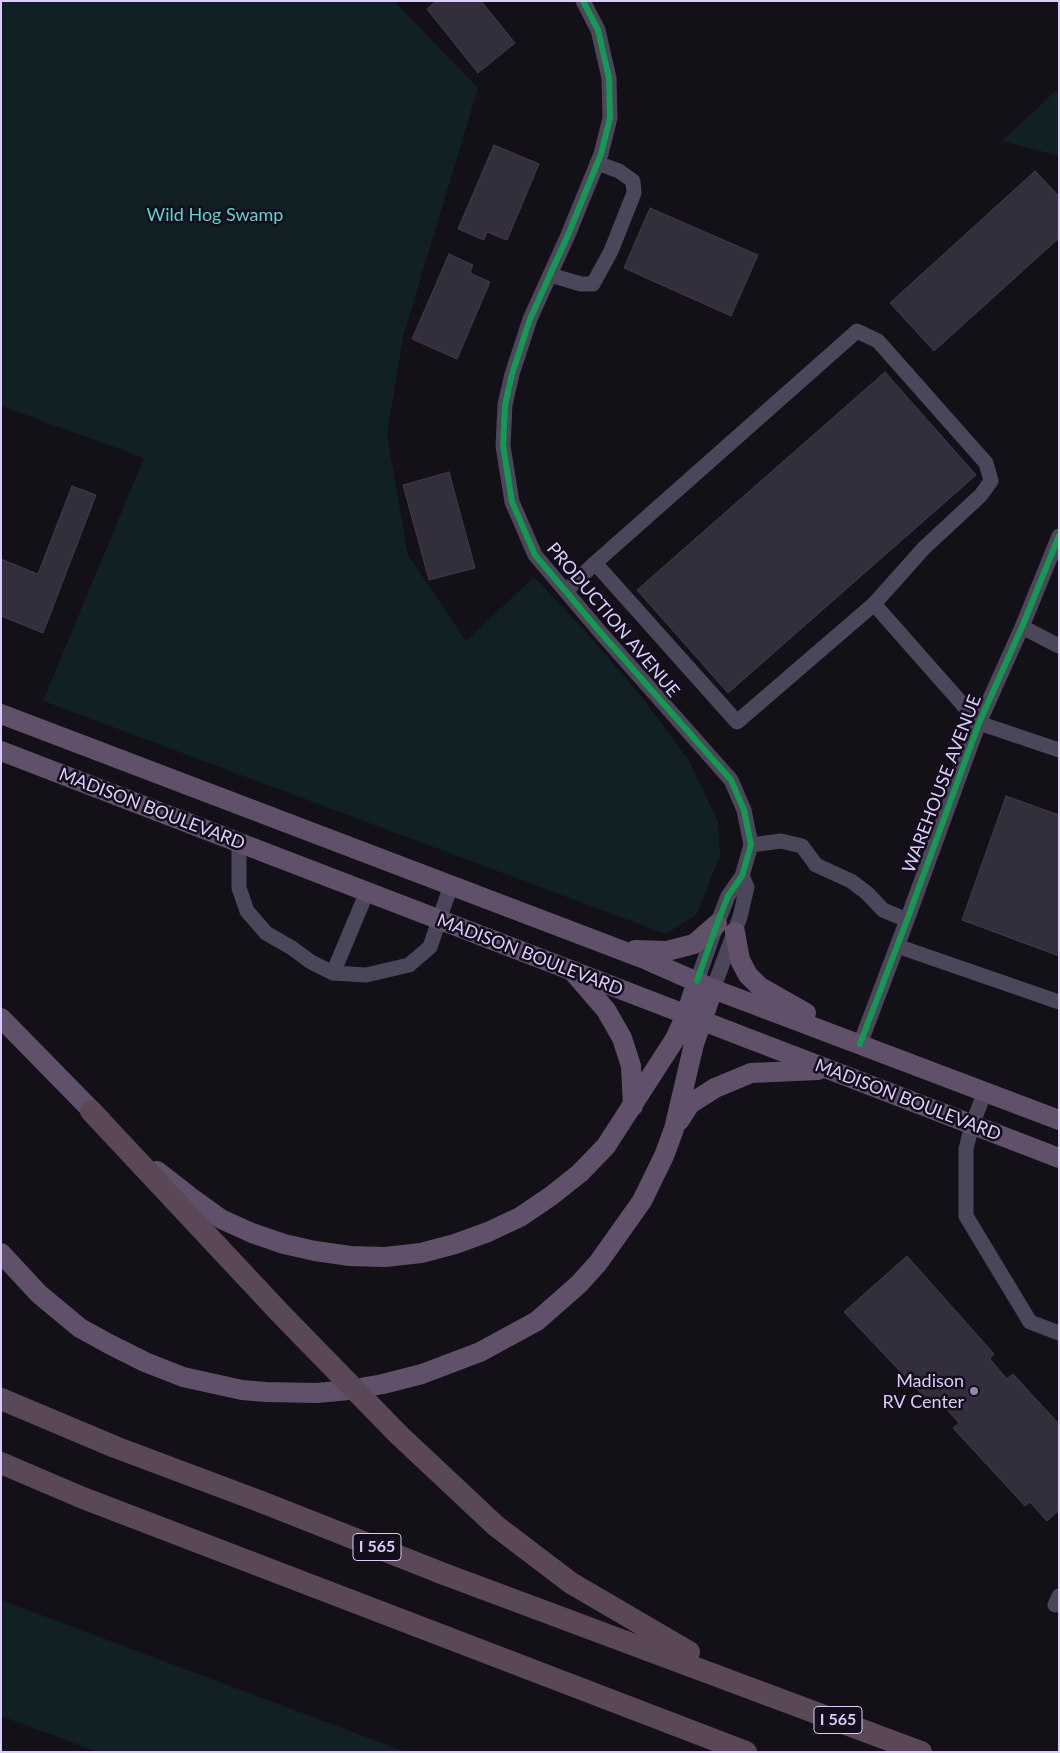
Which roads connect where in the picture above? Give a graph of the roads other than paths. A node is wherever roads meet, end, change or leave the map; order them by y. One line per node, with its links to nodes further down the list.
1 (583, 1): 2 (street, PRODUCTION AVENUE)
2 (597, 163): 3 (street, PRODUCTION AVENUE); 3 (street)
3 (550, 275): 6 (street, PRODUCTION AVENUE)
4 (1059, 536): 8 (street, WAREHOUSE AVENUE)
5 (595, 563): 6 (street); 7 (street); 7 (street)
6 (566, 591): 15 (street, PRODUCTION AVENUE)
7 (874, 604): 11 (street)
8 (1022, 628): 9 (street); 11 (street, WAREHOUSE AVENUE)
9 (1059, 646)
10 (1, 714): 17 (main road, MADISON BOULEVARD)
11 (979, 723): 12 (street); 20 (street, WAREHOUSE AVENUE)
12 (1059, 750)
13 (1, 751): 14 (main road, MADISON BOULEVARD)
14 (239, 843): 18 (main road, MADISON BOULEVARD); 26 (street)
15 (751, 844): 16 (street, PRODUCTION AVENUE); 20 (street)
16 (742, 876): 21 (street, PRODUCTION AVENUE); 22 (street, PRODUCTION AVENUE)
17 (451, 885): 19 (street); 24 (main road, MADISON BOULEVARD)
18 (367, 892): 19 (main road, MADISON BOULEVARD); 26 (street)
19 (440, 920): 25 (main road, MADISON BOULEVARD); 26 (street)
20 (907, 920): 23 (street, WAREHOUSE AVENUE)
21 (717, 924): 24 (main road); 27 (street, PRODUCTION AVENUE)
22 (735, 932): 27 (street, PRODUCTION AVENUE); 31 (main road)
23 (897, 946): 28 (street); 31 (street, WAREHOUSE AVENUE)
24 (619, 950): 27 (main road, MADISON BOULEVARD)
25 (573, 971): 30 (main road, MADISON BOULEVARD); 34 (main road)
26 (333, 973)
27 (705, 985): 30 (main road); 31 (main road, MADISON BOULEVARD)
28 (1059, 1002)
29 (1, 1018): 35 (main road)
30 (694, 1018): 32 (main road, MADISON BOULEVARD); 34 (main road); 38 (main road)
31 (860, 1044): 33 (main road, MADISON BOULEVARD)
32 (828, 1069): 37 (main road, MADISON BOULEVARD); 38 (main road)
33 (985, 1092): 36 (main road, MADISON BOULEVARD); 37 (street)
34 (633, 1106): 35 (main road)
35 (90, 1111): 46 (highway)
36 (1059, 1120)
37 (972, 1125): 39 (main road, MADISON BOULEVARD); 41 (street)
38 (674, 1129): 40 (main road)
39 (1059, 1158)
40 (1, 1253)
41 (1059, 1333)
42 (1, 1399): 46 (highway, I 565)
43 (1, 1463): 45 (highway)
44 (1, 1480): 45 (highway)
45 (84, 1498): 47 (highway)
46 (756, 1689): 48 (highway, I 565)
47 (746, 1752)
48 (921, 1752)

